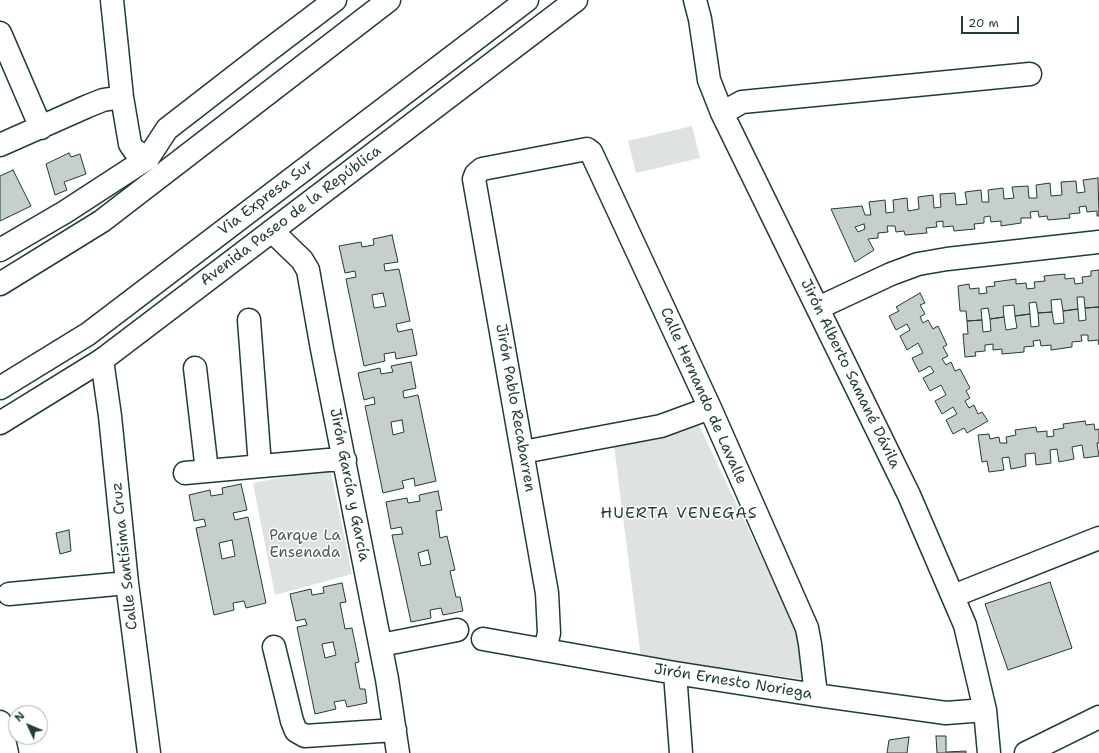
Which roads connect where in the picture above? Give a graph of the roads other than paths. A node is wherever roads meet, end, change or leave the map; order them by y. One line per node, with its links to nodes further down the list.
1 (112, 0): 9 (main road)
2 (335, 0): 13 (main road)
3 (389, 0): 18 (main road)
4 (527, 0): 23 (main road, Via Expresa Sur)
5 (576, 0): 15 (main road, Avenida Paseo de la República)
6 (695, 0): 10 (main road, Jirón Alberto Samané Dávila)
7 (0, 33): 11 (main road)
8 (1030, 74): 10 (main road)
9 (122, 97): 11 (main road); 13 (main road)
10 (722, 113): 19 (main road, Jirón Alberto Samané Dávila)
11 (41, 128): 12 (main road)
12 (0, 145)
13 (148, 158): 17 (main road)
14 (482, 169): 24 (main road, Calle Hernando de Lavalle); 26 (main road, Jirón Pablo Recabarren)
15 (272, 231): 21 (main road, Avenida Paseo de la República); 27 (main road, Jirón García y García)
16 (1099, 242): 19 (main road)
17 (0, 250)
18 (0, 284)
19 (818, 308): 34 (main road, Jirón Alberto Samané Dávila)
20 (249, 320): 28 (main road)
21 (102, 360): 25 (main road, Avenida Paseo de la República); 32 (main road, Calle Santísima Cruz)
22 (195, 368): 29 (main road)
23 (0, 388)
24 (710, 408): 26 (main road); 41 (main road, Calle Hernando de Lavalle)
25 (0, 423)
26 (523, 452): 39 (main road, Jirón Pablo Recabarren)
27 (344, 460): 28 (main road); 37 (main road, Jirón García y García)
28 (260, 466): 29 (main road)
29 (207, 471): 30 (main road)
30 (185, 473)
31 (1099, 538): 34 (main road)
32 (127, 583): 33 (main road); 47 (main road, Calle Santísima Cruz)
33 (9, 594)
34 (953, 596): 42 (main road, Jirón Alberto Samané Dávila)
35 (456, 630): 37 (main road)
36 (483, 639): 39 (main road, Jirón Ernesto Noriega)
37 (381, 645): 45 (main road, Jirón García y García)
38 (274, 647): 45 (main road)
39 (545, 650): 40 (main road, Jirón Ernesto Noriega)
40 (675, 673): 41 (main road, Jirón Ernesto Noriega); 49 (main road)
41 (816, 695): 42 (main road, Jirón Ernesto Noriega)
42 (985, 710): 50 (main road, Jirón Alberto Samané Dávila)
43 (1099, 717): 51 (main road)
44 (0, 722): 46 (main road)
45 (395, 730): 48 (main road, Jirón García y García)
46 (7, 753)
47 (149, 753)
48 (398, 753)
49 (681, 753)
50 (989, 753)
51 (1026, 753)

